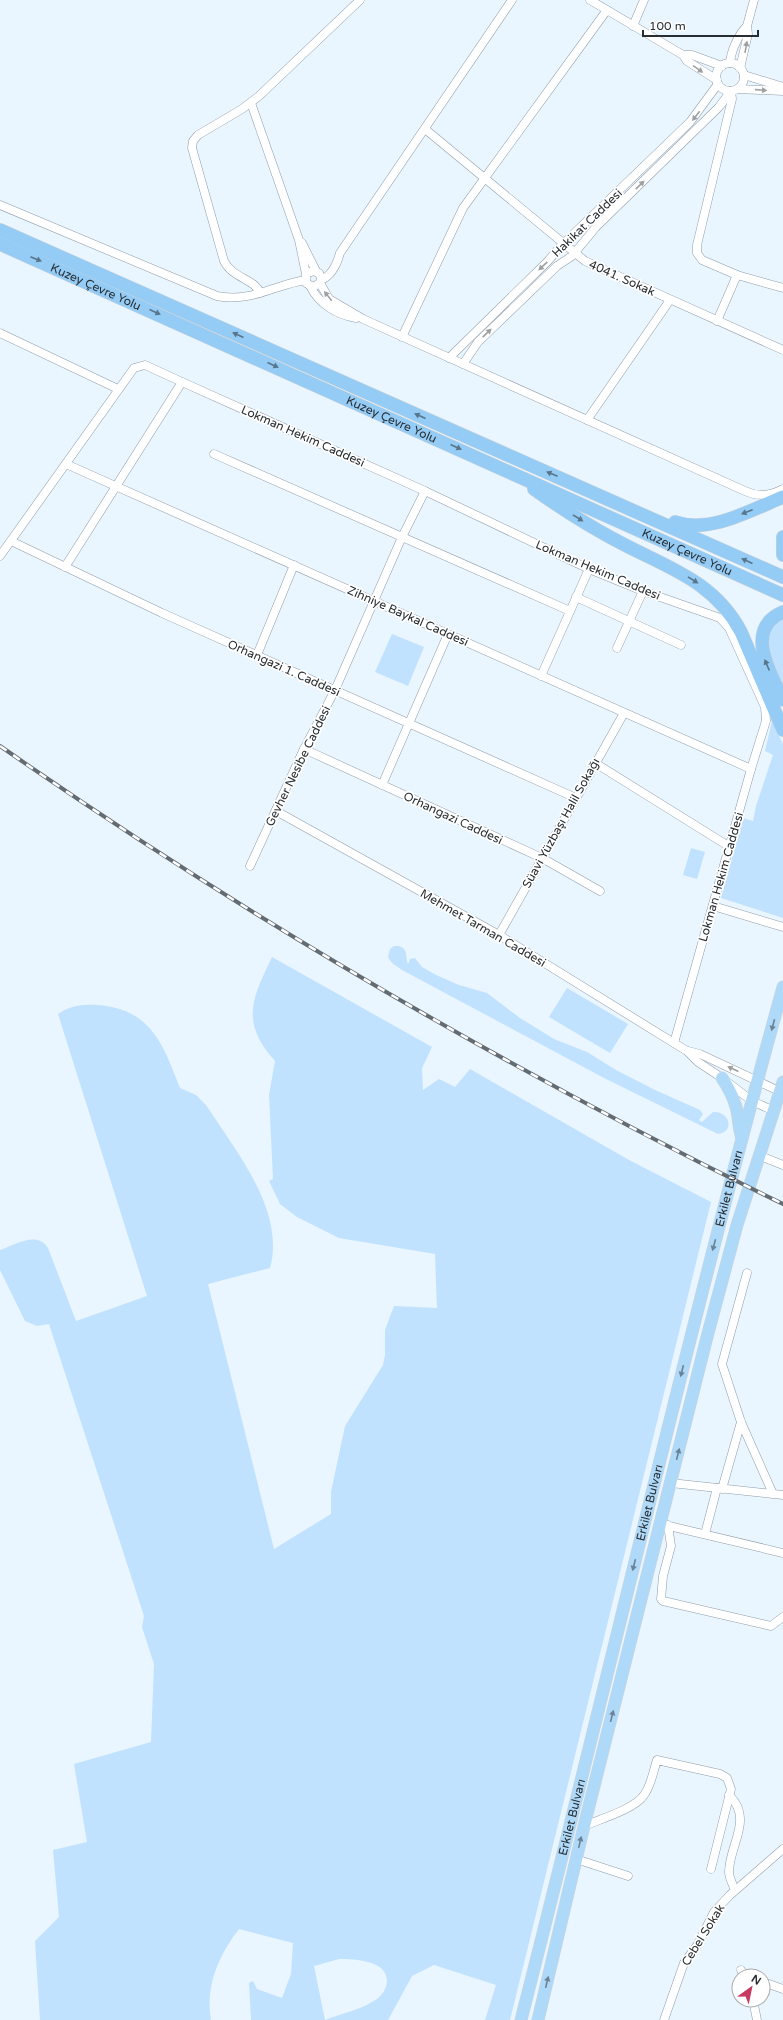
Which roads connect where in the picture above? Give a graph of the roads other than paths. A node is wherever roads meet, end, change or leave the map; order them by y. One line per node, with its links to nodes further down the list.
1 (360, 0): 16 (street)
2 (512, 0): 17 (street)
3 (590, 0): 6 (street)
4 (644, 0): 7 (street)
5 (754, 0): 8 (street)
6 (607, 10): 7 (street); 18 (street)
7 (633, 26): 9 (street)
8 (747, 26): 10 (street); 11 (street, one-way to 8)
9 (683, 55): 10 (street); 12 (street, one-way to 12)
10 (726, 65): 11 (street); 12 (street)
11 (742, 71): 13 (street); 14 (street)
12 (717, 82): 14 (street); 22 (street, Hakikat Caddesi, one-way to 22)
13 (783, 87)
14 (735, 90): 15 (street, one-way to 15); 24 (street, Hakikat Caddesi, one-way to 14); 25 (street)
15 (783, 91)
16 (251, 103): 21 (street); 29 (street)
17 (425, 129): 18 (street, 4041. Sokak); 26 (street)
18 (484, 177): 22 (street, 4041. Sokak); 34 (street)
19 (0, 205): 29 (street)
20 (0, 230): 44 (highway, Kuzey Çevre Yolu, one-way to 20)
21 (299, 240): 26 (street); 27 (street)
22 (565, 243): 24 (street, 4041. Sokak); 36 (street, Hakikat Caddesi, one-way to 36)
23 (0, 244): 43 (highway, Kuzey Çevre Yolu, one-way to 43)
24 (575, 252): 30 (street, 4041. Sokak); 37 (street, Hakikat Caddesi, one-way to 24)
25 (737, 275): 28 (street); 32 (street)
26 (319, 277): 27 (street); 27 (street); 31 (street, one-way to 26)
27 (307, 280): 29 (street); 31 (street)
28 (783, 288)
29 (260, 293)
30 (670, 300): 32 (street, 4041. Sokak); 40 (street)
31 (363, 319): 34 (street)
32 (717, 320): 35 (street, 4041. Sokak)
33 (0, 333): 39 (street)
34 (402, 337): 36 (street)
35 (783, 350)
36 (449, 358): 37 (street)
37 (463, 364): 40 (street)
38 (182, 382): 39 (street, Lokman Hekim Caddesi); 45 (street); 47 (street, Lokman Hekim Caddesi)
39 (118, 390): 42 (street)
40 (587, 420): 46 (street)
41 (214, 454): 50 (street)
42 (66, 464): 45 (street, Zihniye Baykal Caddesi); 51 (street)
43 (512, 472): 59 (highway, Kuzey Çevre Yolu); 74 (highway, one-way to 74)
44 (571, 482): 48 (highway, one-way to 44); 57 (highway, Kuzey Çevre Yolu, one-way to 44)
45 (117, 487): 54 (street, Zihniye Baykal Caddesi); 55 (street)
46 (783, 489)
47 (425, 491): 50 (street, Gevher Nesibe Caddesi); 56 (street, Lokman Hekim Caddesi)
48 (783, 496)
49 (783, 536): 52 (highway)
50 (402, 537): 61 (street, Gevher Nesibe Caddesi); 62 (street)
51 (11, 541): 53 (street); 55 (street, Orhangazi 1. Caddesi)
52 (783, 555)
53 (0, 556)
54 (294, 565): 61 (street, Zihniye Baykal Caddesi); 68 (street)
55 (65, 567): 68 (street, Orhangazi 1. Caddesi)
56 (589, 569): 58 (street, Lokman Hekim Caddesi); 60 (street)
57 (783, 577)
58 (643, 591): 64 (street); 77 (street, Lokman Hekim Caddesi)
59 (783, 595)
60 (576, 597): 62 (street); 64 (street)
61 (375, 602): 65 (street, Zihniye Baykal Caddesi); 70 (street, Gevher Nesibe Caddesi)
62 (570, 611): 69 (street)
63 (783, 612): 71 (highway, one-way to 63)
64 (629, 622): 66 (street); 67 (street)
65 (448, 634): 69 (street, Zihniye Baykal Caddesi); 73 (street)
66 (681, 645)
67 (617, 648)
68 (257, 655): 70 (street, Orhangazi 1. Caddesi)
69 (541, 676): 72 (street, Zihniye Baykal Caddesi)
70 (335, 690): 73 (street, Orhangazi 1. Caddesi); 75 (street, Gevher Nesibe Caddesi)
71 (783, 700)
72 (624, 713): 76 (street, Süavi Yüzbaşı Halil Sokağı); 77 (street, Zihniye Baykal Caddesi)
73 (410, 722): 78 (street); 79 (street, Orhangazi 1. Caddesi)
74 (783, 730)
75 (304, 749): 78 (street, Orhangazi Caddesi); 80 (street, Gevher Nesibe Caddesi)
76 (594, 763): 79 (street, Süavi Yüzbaşı Halil Sokağı); 81 (street)
77 (751, 769): 81 (street, Lokman Hekim Caddesi)
78 (382, 785): 82 (street, Orhangazi Caddesi)
79 (576, 798): 82 (street, Süavi Yüzbaşı Halil Sokağı)
80 (276, 811): 83 (street, Gevher Nesibe Caddesi); 87 (street, Mehmet Tarman Caddesi)
81 (730, 847): 85 (street, Lokman Hekim Caddesi)
82 (542, 858): 84 (street, Orhangazi Caddesi); 87 (street, Süavi Yüzbaşı Halil Sokağı)
83 (250, 866)
84 (600, 891)
85 (713, 906): 86 (street); 89 (street, Lokman Hekim Caddesi)
86 (783, 927)
87 (499, 935): 89 (street, Mehmet Tarman Caddesi)
88 (783, 987): 92 (main road, Erkilet Bulvarı, one-way to 92)
89 (674, 1043): 90 (street, Mehmet Tarman Caddesi)
90 (687, 1051): 91 (street, Mehmet Tarman Caddesi); 92 (street, Mehmet Tarman Caddesi, one-way to 90)
91 (722, 1078): 94 (street, Mehmet Tarman Caddesi); 96 (main road)
92 (757, 1080): 93 (street, Mehmet Tarman Caddesi); 94 (main road, Erkilet Bulvarı)
93 (782, 1087): 95 (main road, Erkilet Bulvarı)
94 (752, 1101): 95 (street, Mehmet Tarman Caddesi); 96 (main road, Erkilet Bulvarı)
95 (774, 1111): 97 (main road, Erkilet Bulvarı)
96 (742, 1138): 119 (main road, Erkilet Bulvarı, one-way to 119)
97 (758, 1155): 98 (street); 101 (main road, Erkilet Bulvarı, one-way to 97)
98 (783, 1165)
99 (747, 1274): 100 (street)
100 (741, 1422): 102 (street); 103 (street)
101 (671, 1483): 102 (street); 105 (main road, Erkilet Bulvarı)
102 (719, 1489): 103 (street); 106 (street)
103 (773, 1494): 104 (street)
104 (783, 1495)
105 (664, 1524): 106 (street); 108 (street); 110 (main road, Erkilet Bulvarı, one-way to 105)
106 (706, 1534): 107 (street)
107 (783, 1553)
108 (783, 1617)
109 (729, 1795): 110 (street); 113 (street); 115 (street)
110 (584, 1826): 112 (main road, Erkilet Bulvarı, one-way to 110)
111 (783, 1849): 115 (street, Cebel Sokak)
112 (576, 1860): 114 (street); 120 (main road, Erkilet Bulvarı, one-way to 112)
113 (711, 1869)
114 (628, 1876)
115 (735, 1890): 121 (street, Cebel Sokak)
116 (771, 1985): 117 (street)
117 (783, 1990)
118 (755, 2008): 122 (street)
119 (521, 2020)
120 (538, 2020)
121 (664, 2020)
122 (757, 2020)

